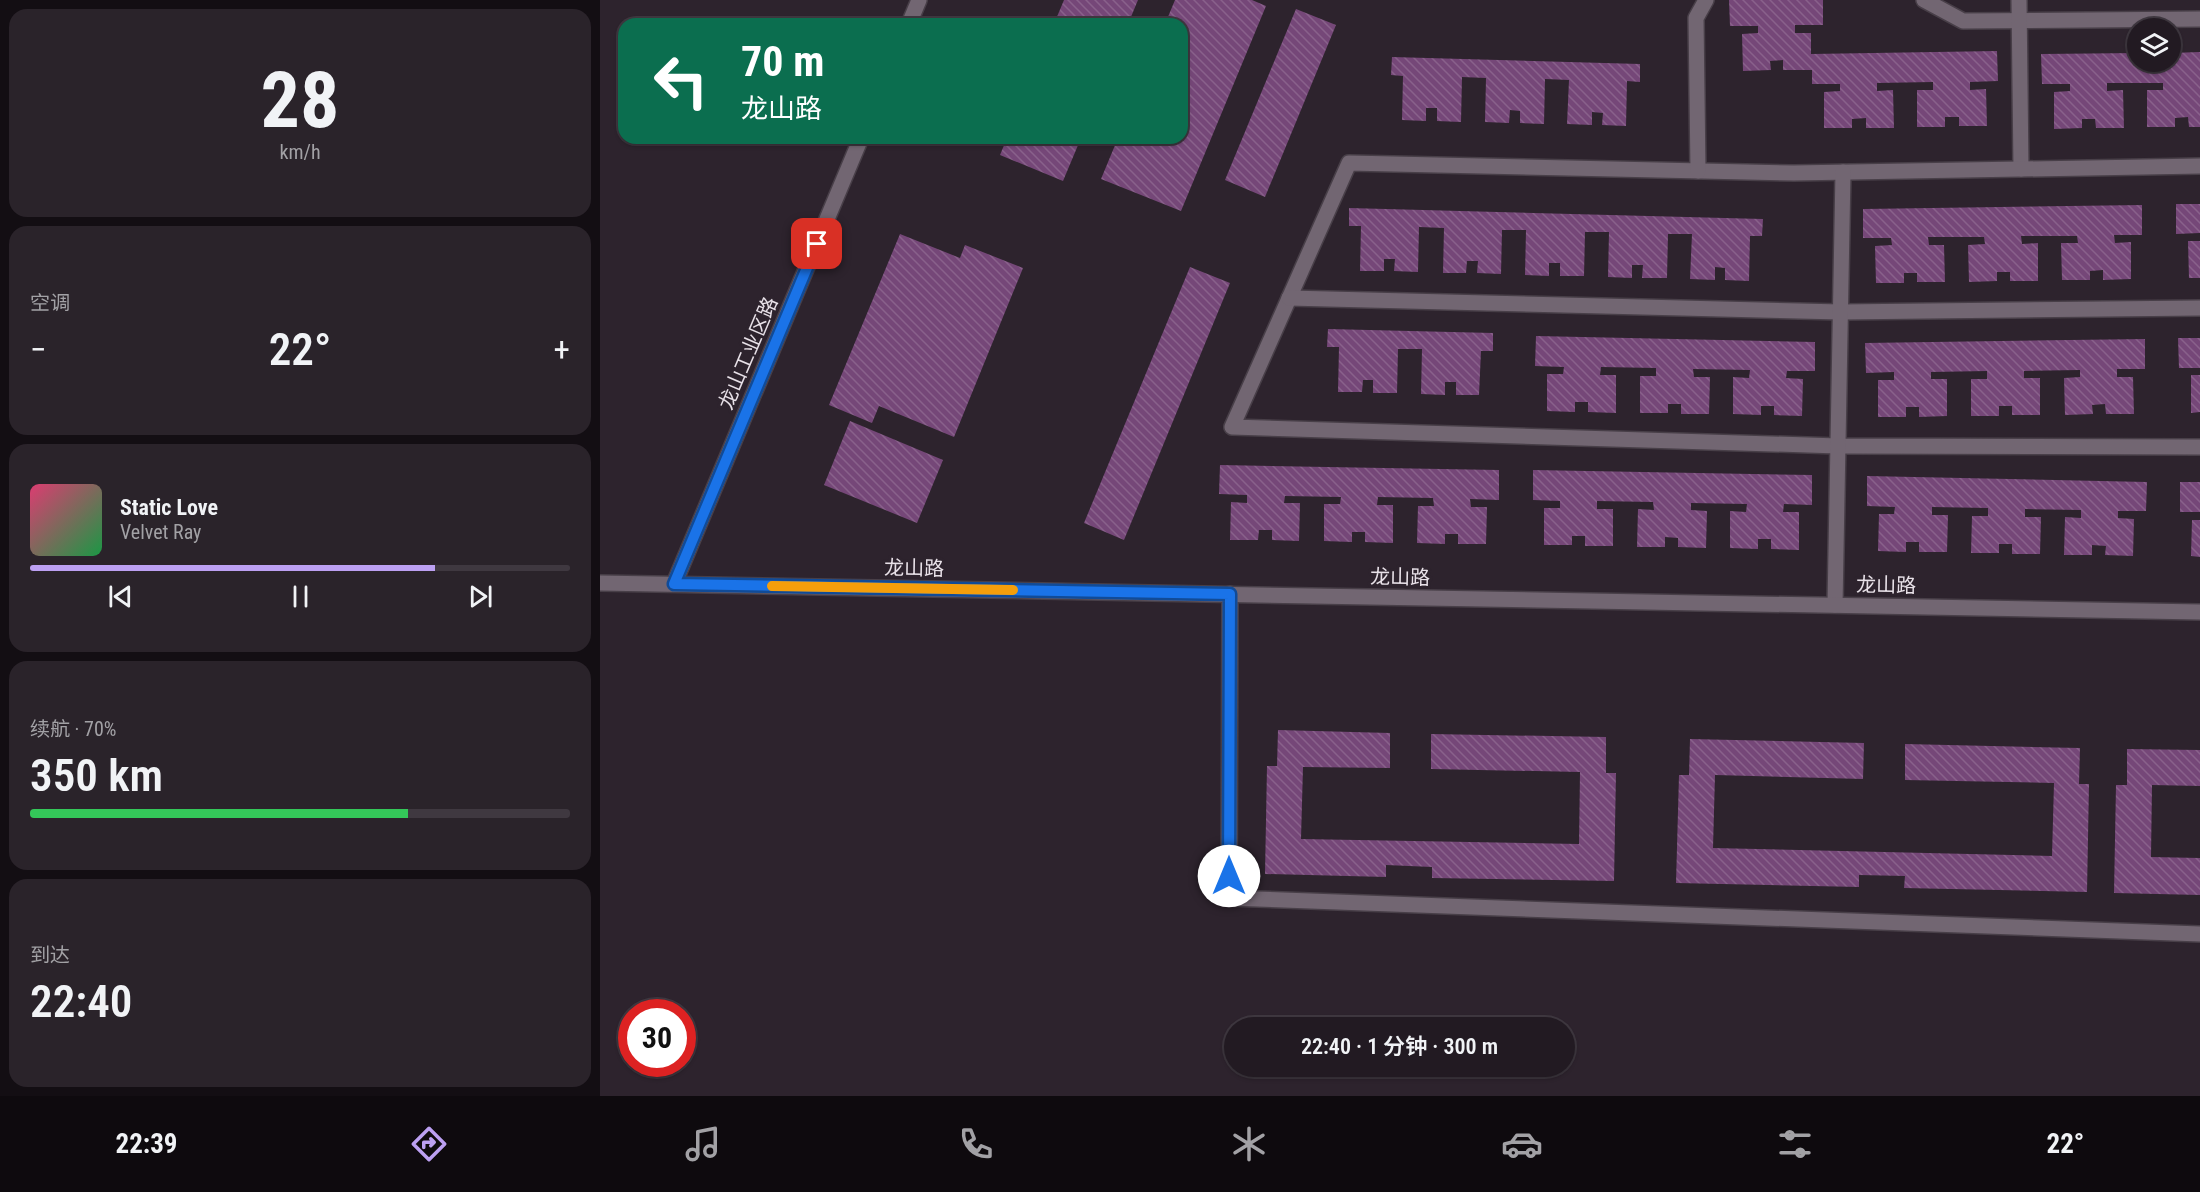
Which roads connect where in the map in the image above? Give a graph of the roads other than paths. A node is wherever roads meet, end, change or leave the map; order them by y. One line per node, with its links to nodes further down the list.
1 (919, 0): 5 (street)
2 (1706, 0): 11 (street)
3 (1924, 0): 7 (street)
4 (2019, 0): 7 (street)
5 (912, 18)
6 (2200, 19): 7 (street)
7 (2019, 21): 10 (street)
8 (858, 144): 19 (street, 龙山工业区路)
9 (2200, 166): 10 (street)
10 (2021, 169): 12 (street)
11 (1698, 171): 12 (street); 13 (street)
12 (1844, 172): 15 (street)
13 (1289, 298): 15 (street); 16 (street)
14 (2200, 308): 15 (street)
15 (1841, 312): 16 (street)
16 (1838, 446): 17 (street); 21 (street)
17 (2200, 447)
18 (600, 583): 19 (street, 龙山路)
19 (674, 584): 20 (street, 龙山路)
20 (1230, 594): 21 (street, 龙山路); 23 (street)
21 (1835, 605): 22 (street, 龙山路)
22 (2200, 612)
23 (2200, 934)

